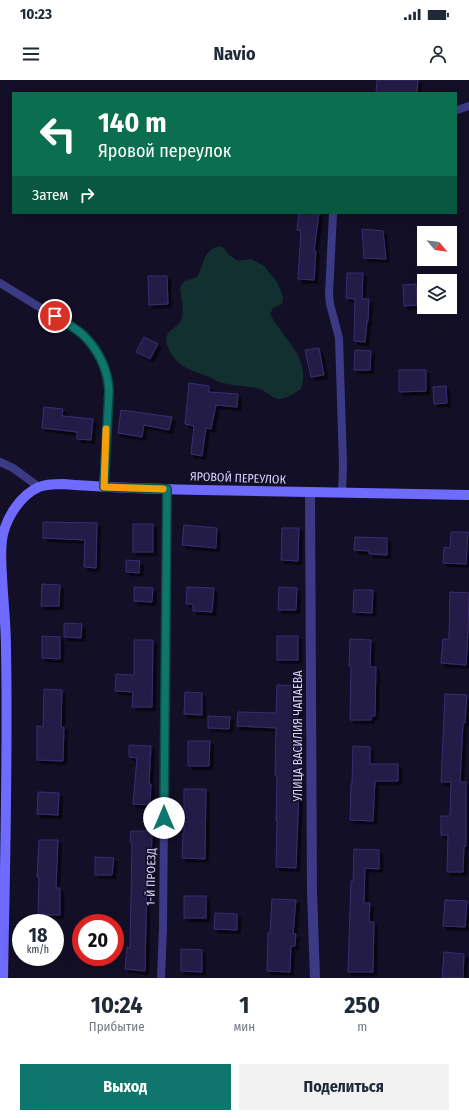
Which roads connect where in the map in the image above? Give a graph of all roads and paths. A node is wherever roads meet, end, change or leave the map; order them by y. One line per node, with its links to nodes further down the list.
1 (469, 106): 2 (lane)
2 (457, 110)
3 (334, 214): 9 (lane)
4 (0, 283): 7 (lane)
5 (0, 462): 6 (lane)
6 (39, 487): 7 (main road, ЯРОВОЙ ПЕРЕУЛОК); 12 (main road, ЯРОВОЙ ПЕРЕУЛОК)
7 (104, 487): 8 (main road, ЯРОВОЙ ПЕРЕУЛОК)
8 (167, 489): 10 (main road, ЯРОВОЙ ПЕРЕУЛОК); 15 (lane, 1-Й ПРОЕЗД)
9 (342, 492): 10 (main road, ЯРОВОЙ ПЕРЕУЛОК); 11 (main road, ЯРОВОЙ ПЕРЕУЛОК)
10 (310, 493): 16 (street, УЛИЦА ВАСИЛИЯ ЧАПАЕВА)
11 (469, 495)
12 (1, 536): 13 (main road, ЯРОВОЙ ПЕРЕУЛОК)
13 (0, 562): 14 (main road, ЯРОВОЙ ПЕРЕУЛОК)
14 (3, 978)
15 (161, 978)
16 (314, 978)

